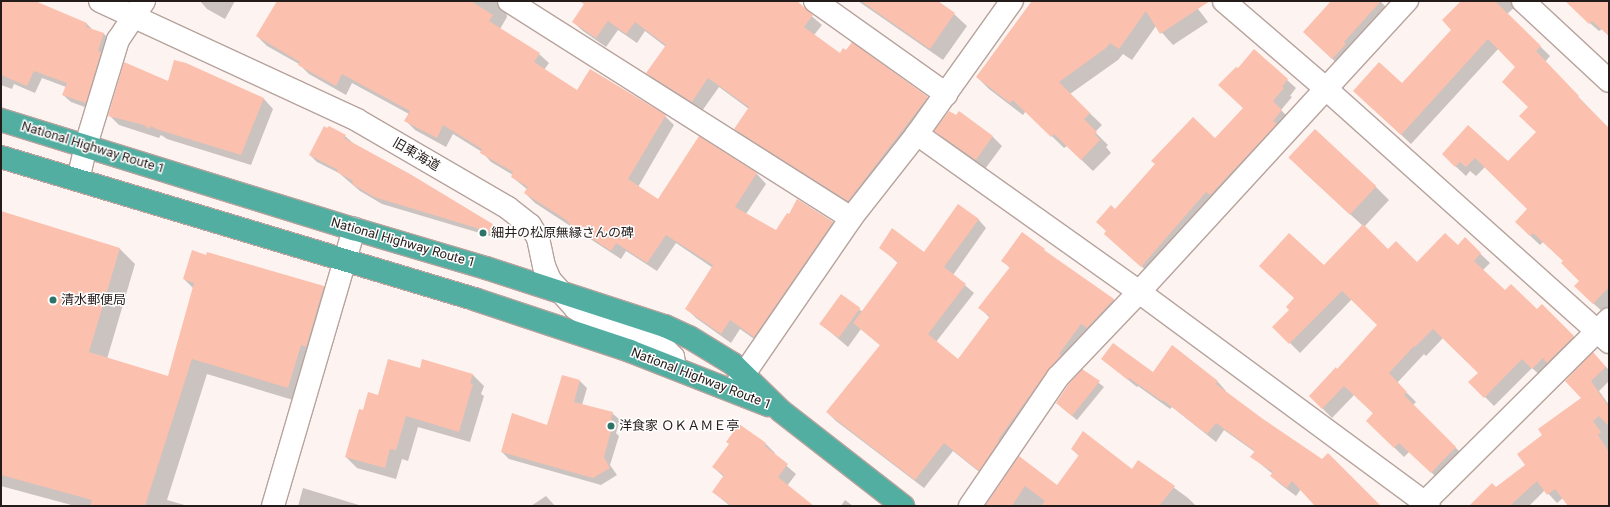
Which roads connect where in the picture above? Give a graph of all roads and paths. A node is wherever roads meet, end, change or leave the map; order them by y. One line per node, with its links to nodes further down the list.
1 (100, 1): 8 (street, 旧東海道)
2 (509, 1): 17 (street)
3 (815, 1): 11 (street)
4 (1012, 1): 11 (street)
5 (1224, 1): 10 (street)
6 (1407, 1): 10 (street)
7 (1523, 1): 9 (street)
8 (138, 8): 14 (street); 20 (street, 旧東海道)
9 (1609, 81)
10 (1325, 88): 21 (street); 22 (street)
11 (946, 94): 13 (street)
12 (1, 120): 14 (highway, National Highway Route 1)
13 (917, 134): 17 (street); 21 (street)
14 (86, 146): 16 (street); 18 (highway, National Highway Route 1)
15 (1, 157): 16 (highway, National Highway Route 1)
16 (78, 180): 19 (highway, National Highway Route 1)
17 (851, 218): 24 (street)
18 (354, 229): 19 (street); 20 (highway, National Highway Route 1)
19 (345, 261): 23 (highway, National Highway Route 1); 26 (street)
20 (560, 292): 23 (street, 旧東海道); 24 (highway, National Highway Route 1)
21 (1139, 292): 25 (street); 28 (street)
22 (1605, 331): 25 (street)
23 (675, 368): 24 (highway, National Highway Route 1)
24 (738, 382): 27 (highway, National Highway Route 1)
25 (1425, 505)
26 (274, 506)
27 (903, 506)
28 (970, 506)

